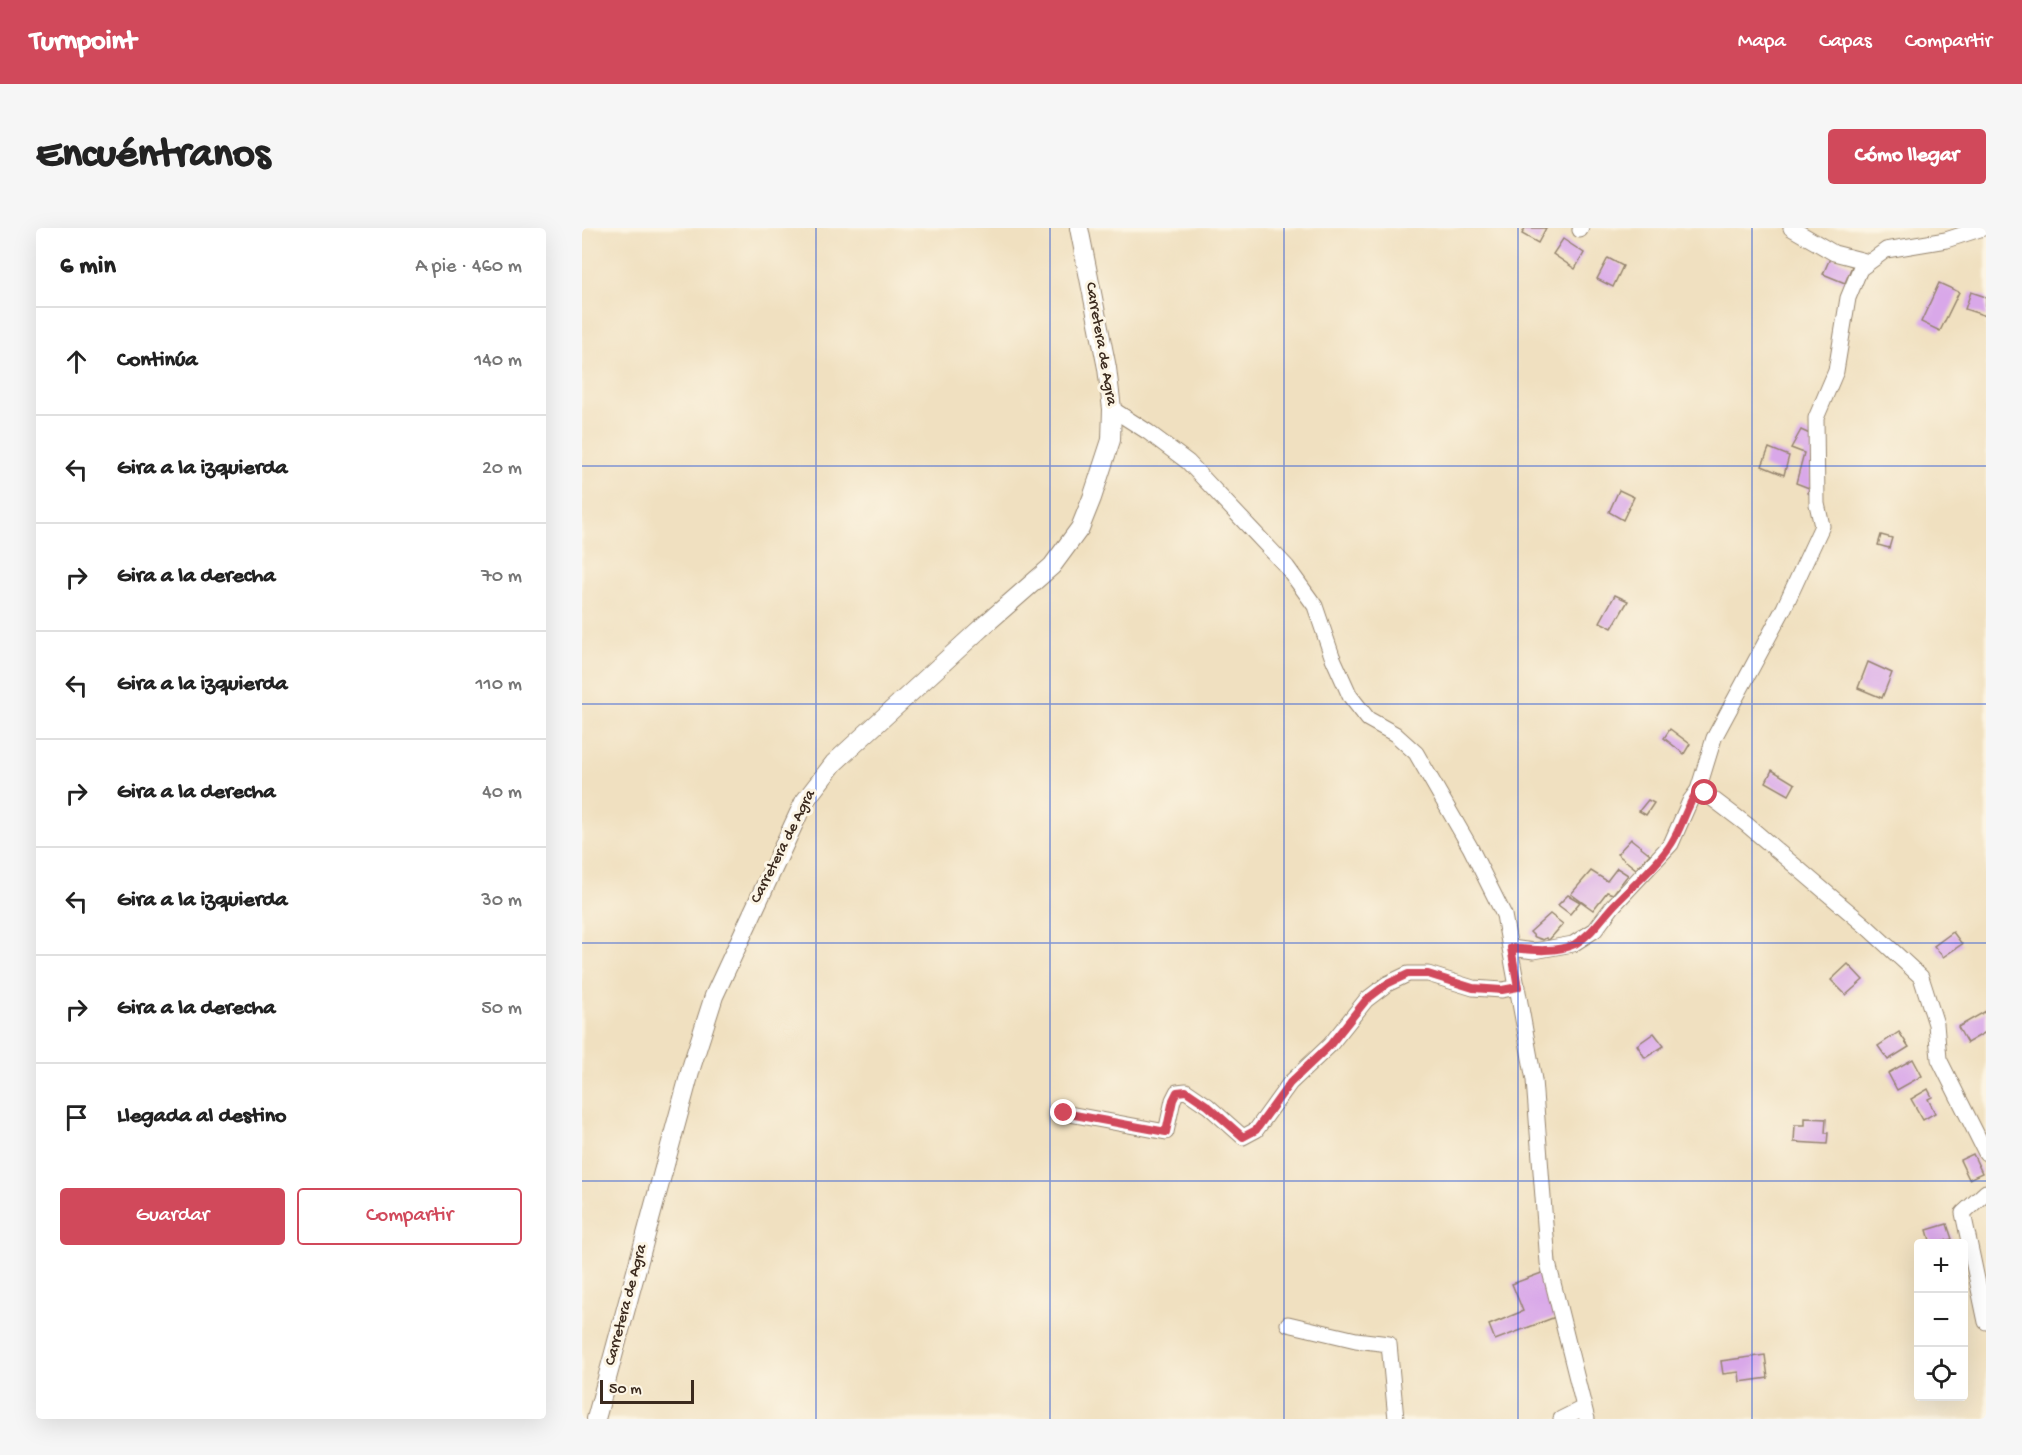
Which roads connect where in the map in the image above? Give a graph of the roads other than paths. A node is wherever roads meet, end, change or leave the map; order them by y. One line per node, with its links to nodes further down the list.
1 (1079, 228): 5 (street, Carretera de Agra)
2 (1791, 228): 4 (street)
3 (1983, 228): 4 (street)
4 (1869, 262): 6 (street)
5 (1112, 409): 7 (street); 15 (street, Carretera de Agra)
6 (1698, 790): 7 (street); 10 (street)
7 (1511, 948): 8 (street)
8 (1518, 987): 9 (street); 14 (street)
9 (1064, 1113)
10 (1986, 1153)
11 (1986, 1191): 12 (street)
12 (1986, 1322)
13 (1288, 1324): 16 (street)
14 (1585, 1414): 17 (street)
15 (596, 1419)
16 (1396, 1419)
17 (1561, 1419)

